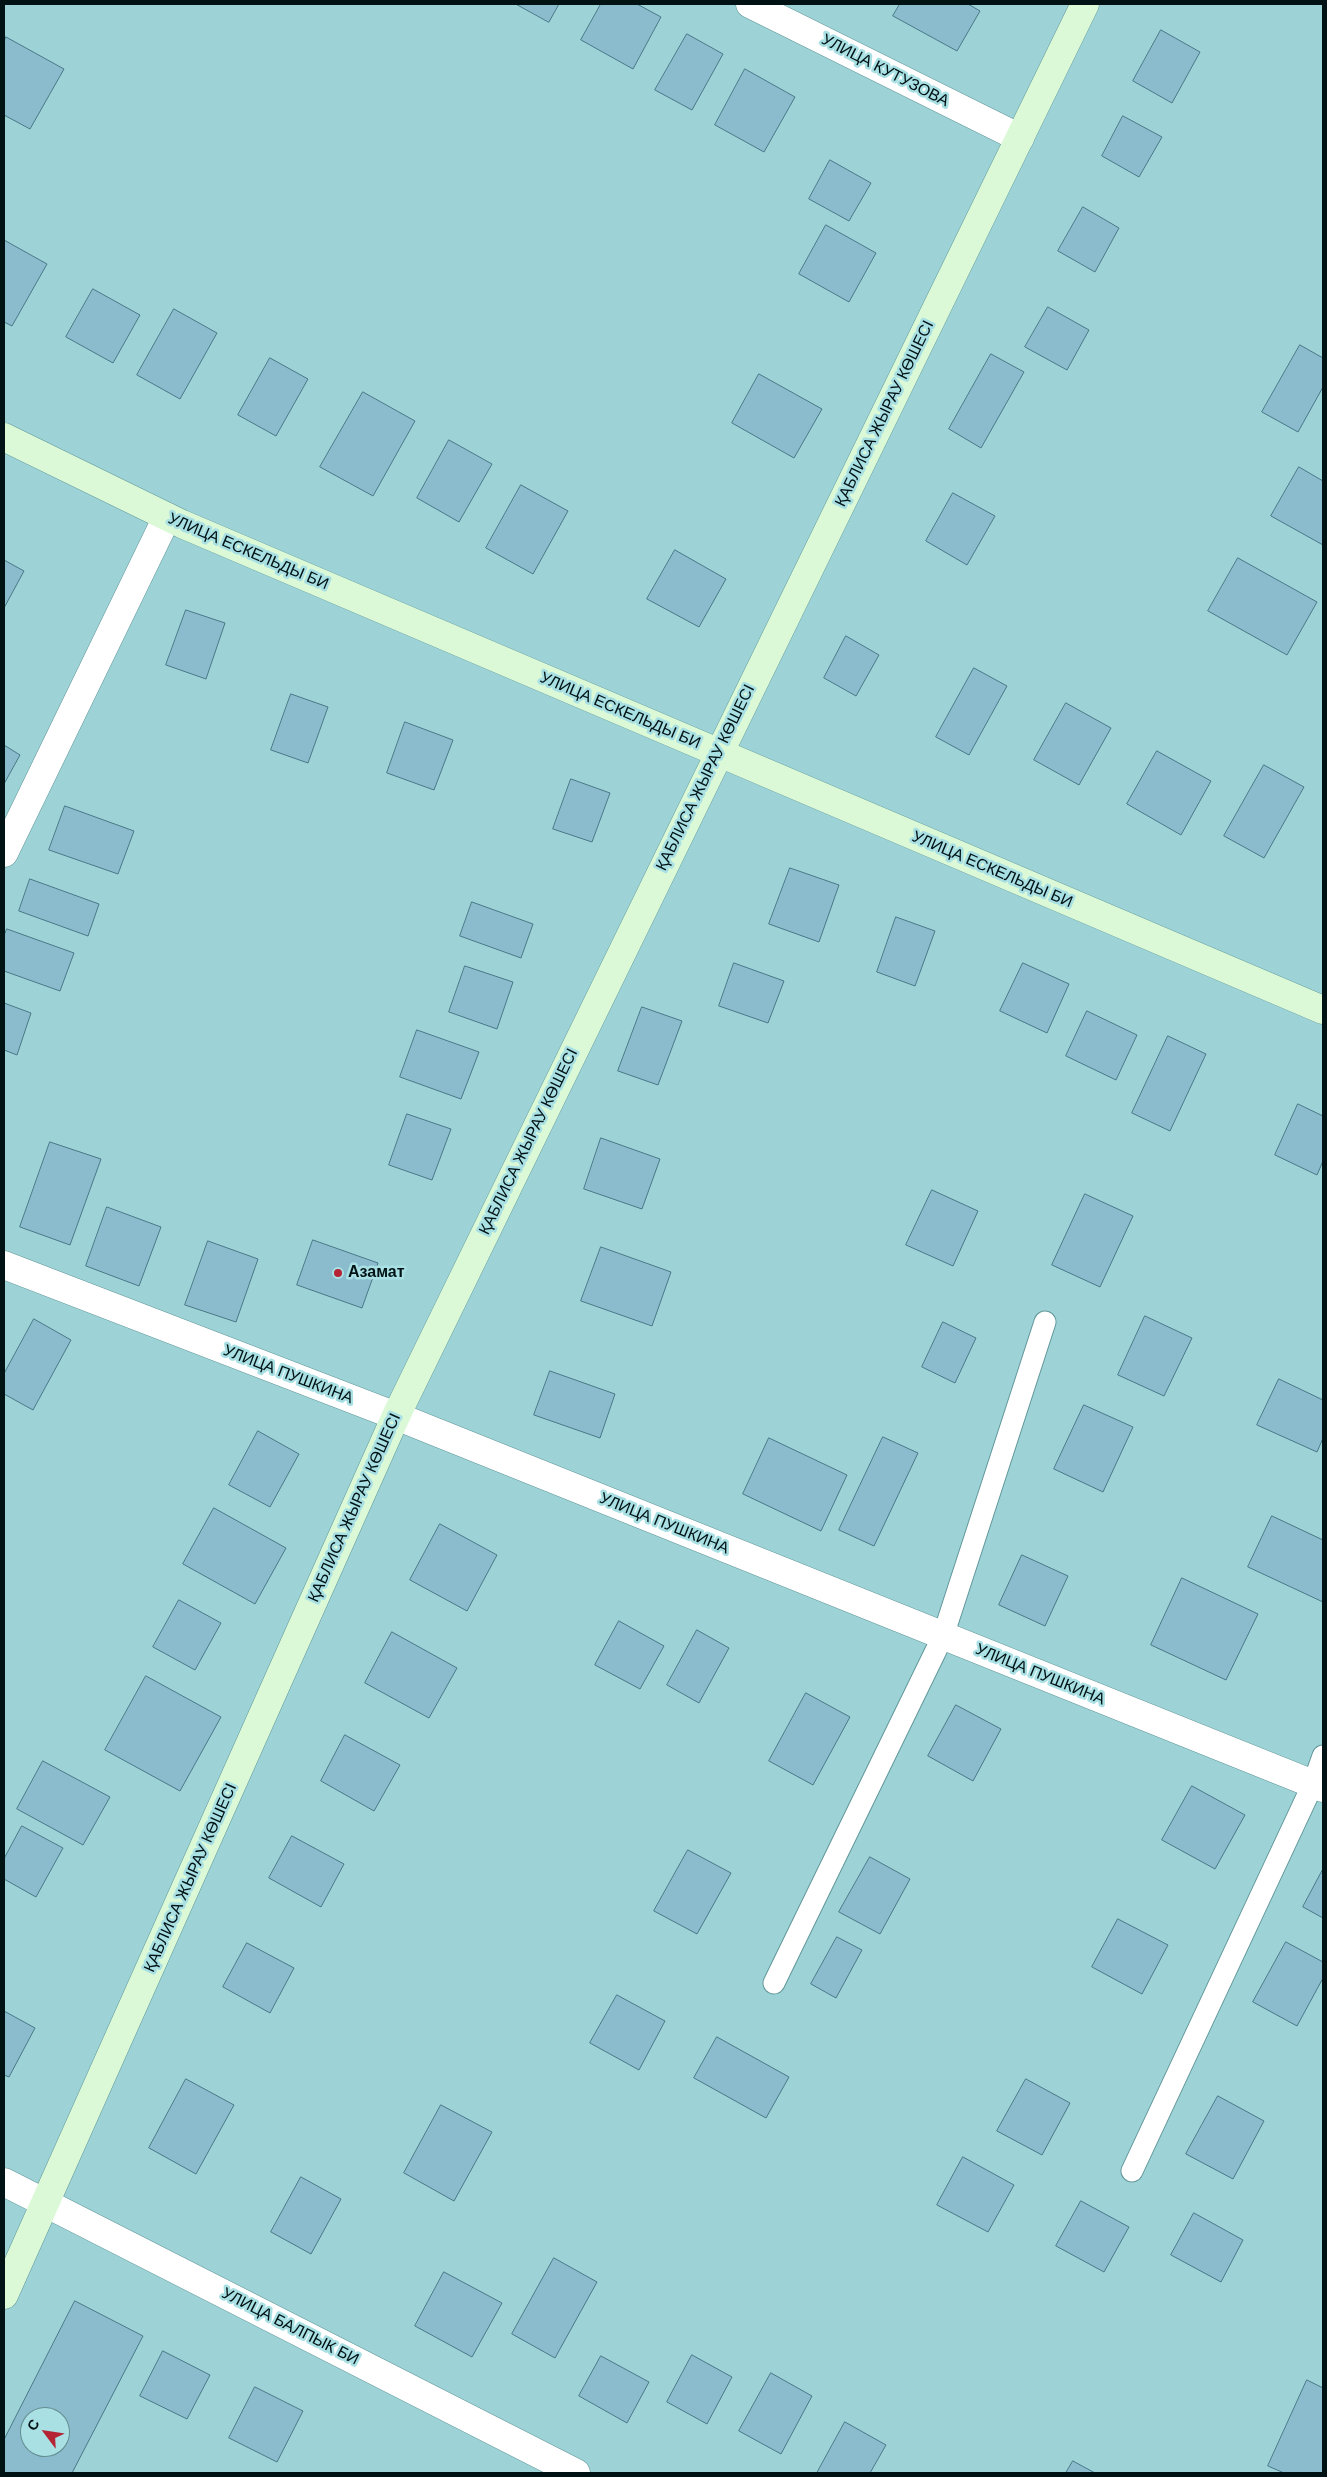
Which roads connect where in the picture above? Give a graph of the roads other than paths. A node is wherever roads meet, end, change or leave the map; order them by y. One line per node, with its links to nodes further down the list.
1 (750, 4): 3 (street, УЛИЦА КУТУЗОВА)
2 (1086, 4): 3 (street, ҚАБЛИСА ЖЫРАУ КӨШЕСІ)
3 (1020, 138): 6 (street, ҚАБЛИСА ЖЫРАУ КӨШЕСІ)
4 (4, 437): 5 (street, УЛИЦА ЕСКЕЛЬДЫ БИ)
5 (167, 517): 6 (street, УЛИЦА ЕСКЕЛЬДЫ БИ); 7 (street)
6 (718, 753): 8 (street, УЛИЦА ЕСКЕЛЬДЫ БИ); 11 (street, ҚАБЛИСА ЖЫРАУ КӨШЕСІ)
7 (4, 853)
8 (1323, 1010)
9 (4, 1265): 11 (street, УЛИЦА ПУШКИНА)
10 (1045, 1322): 12 (lane)
11 (396, 1416): 12 (street, УЛИЦА ПУШКИНА); 18 (street, ҚАБЛИСА ЖЫРАУ КӨШЕСІ)
12 (943, 1636): 14 (street, УЛИЦА ПУШКИНА); 15 (lane)
13 (1323, 1756): 14 (lane)
14 (1318, 1786): 16 (lane)
15 (774, 1983)
16 (1132, 2171)
17 (4, 2182): 18 (street, УЛИЦА БАЛПЫК БИ)
18 (46, 2203): 19 (street, ҚАБЛИСА ЖЫРАУ КӨШЕСІ); 20 (street, УЛИЦА БАЛПЫК БИ)
19 (4, 2294)
20 (576, 2473)

